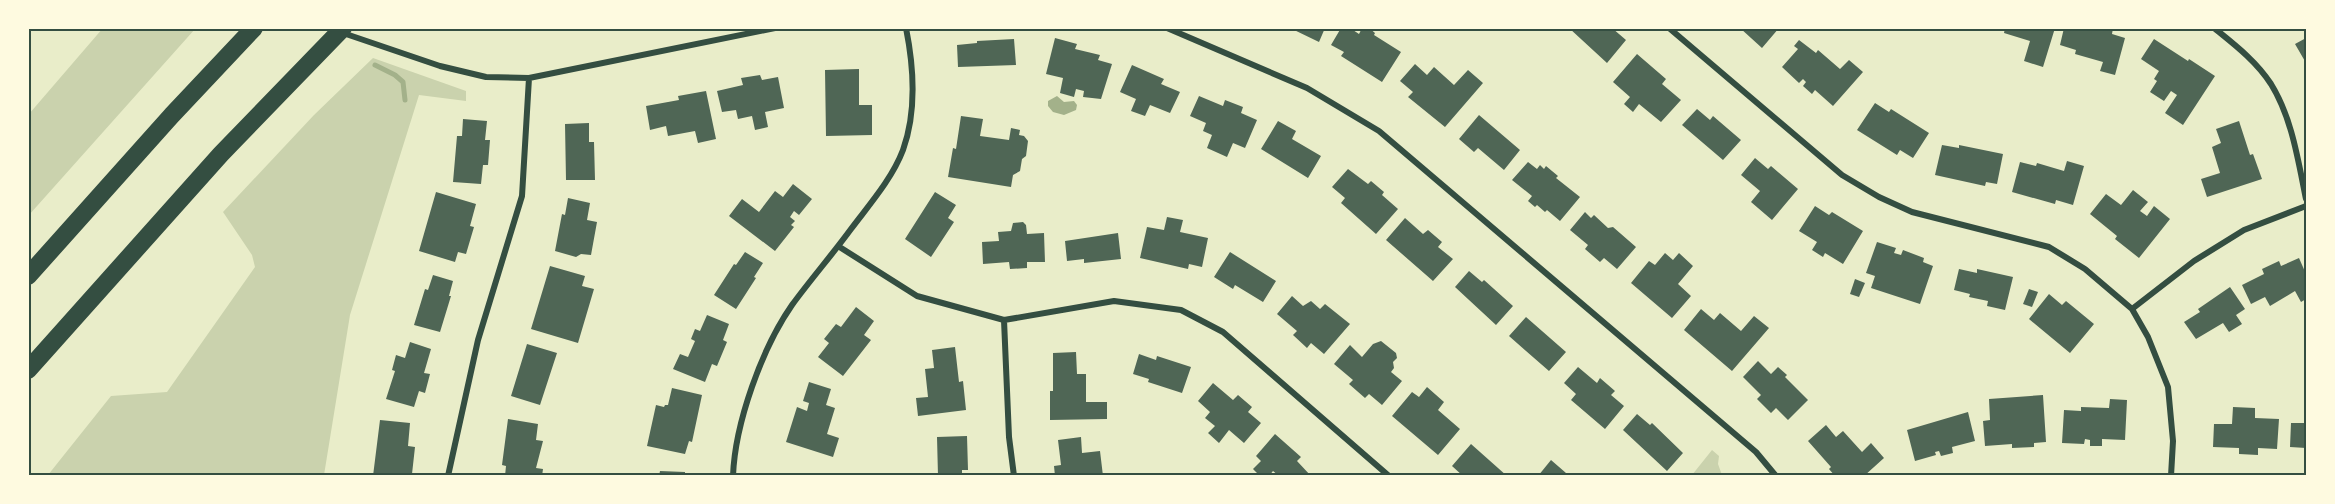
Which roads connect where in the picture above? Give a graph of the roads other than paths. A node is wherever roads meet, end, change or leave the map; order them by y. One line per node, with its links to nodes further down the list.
1 (254, 28): 13 (highway)
2 (332, 28): 9 (street)
3 (343, 28): 16 (highway)
4 (775, 28): 9 (street)
5 (906, 28): 12 (street)
6 (1167, 28): 21 (street)
7 (1670, 28): 14 (street)
8 (2214, 28): 10 (street)
9 (529, 78): 17 (street)
10 (2307, 199)
11 (2307, 206): 14 (street)
12 (838, 246): 15 (street); 18 (street)
13 (28, 276)
14 (2132, 309): 22 (street)
15 (1004, 320): 19 (street); 20 (street)
16 (28, 370)
17 (448, 476)
18 (733, 476)
19 (1014, 476)
20 (1389, 476)
21 (1776, 476)
22 (2171, 476)

